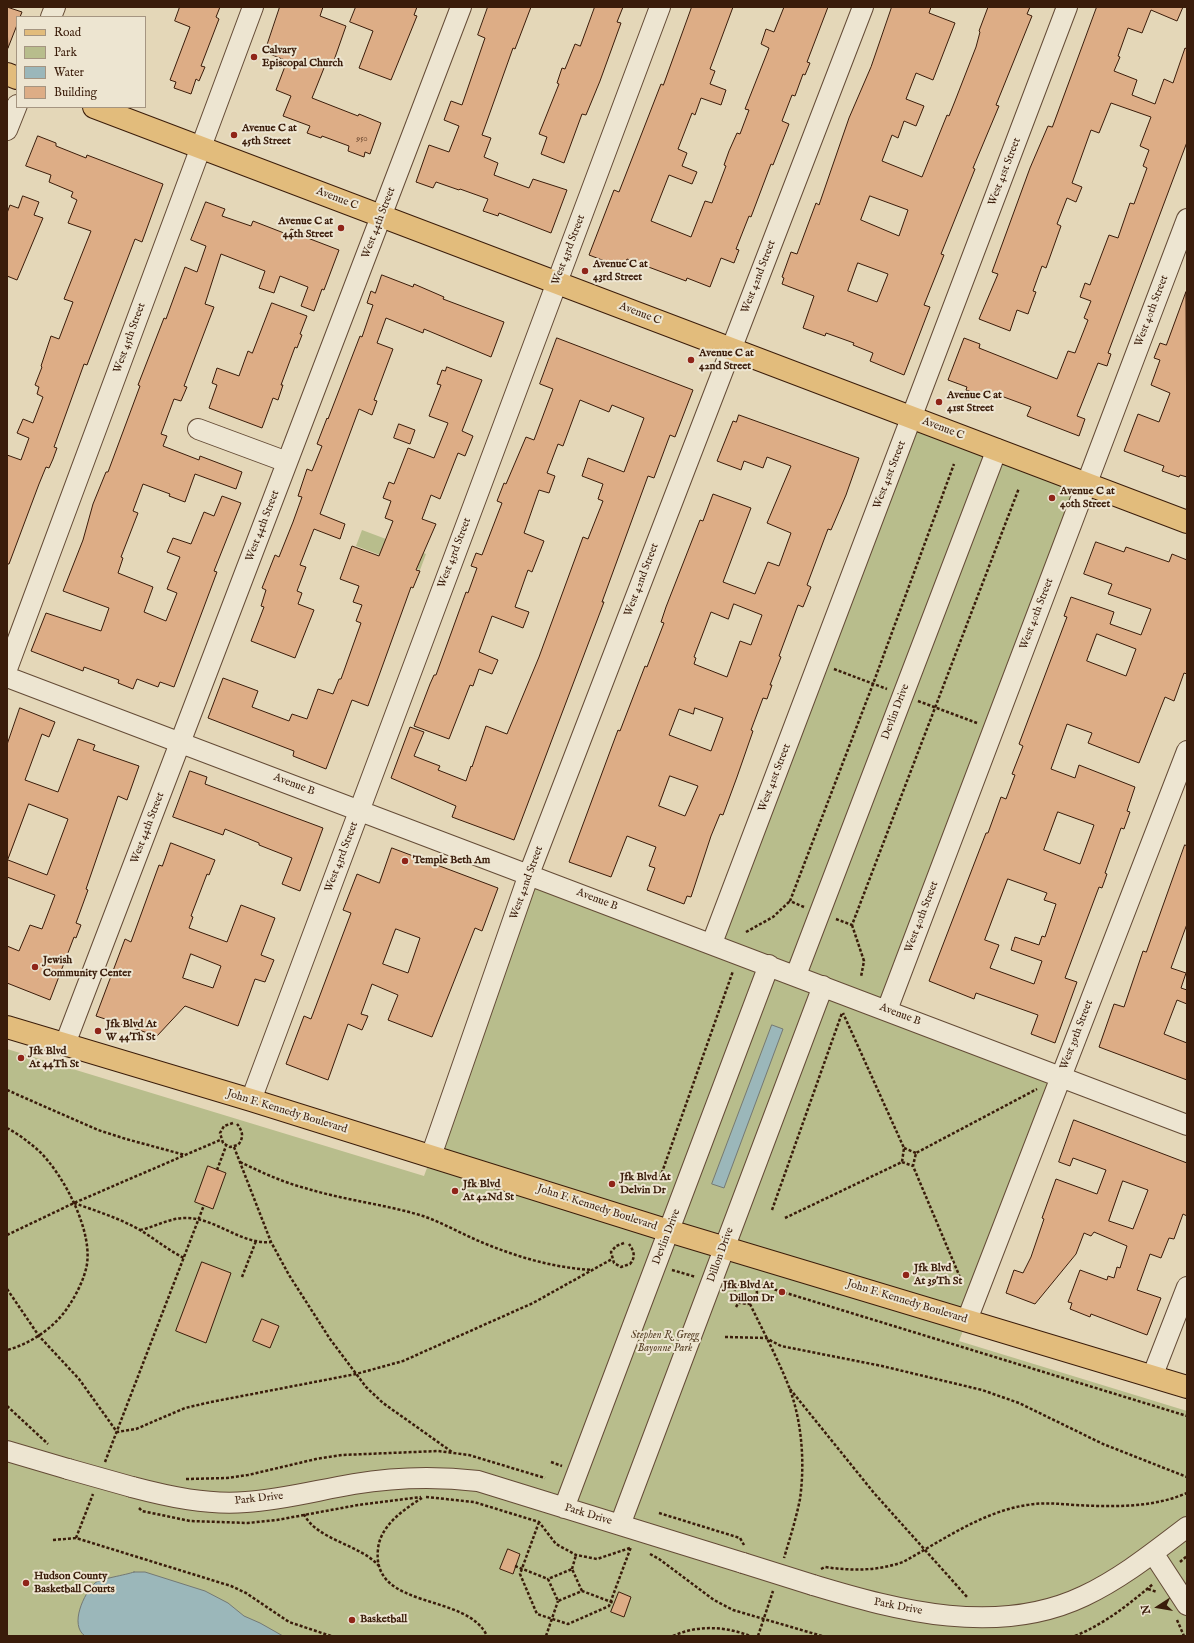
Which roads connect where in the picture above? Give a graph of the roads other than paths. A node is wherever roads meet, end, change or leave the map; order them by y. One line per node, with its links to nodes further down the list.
1 (253, 7): 9 (street, West 45th Street)
2 (461, 7): 10 (street, West 44th Street)
3 (660, 7): 12 (street, West 43rd Street)
4 (863, 7): 13 (street, West 42nd Street)
5 (1067, 7): 14 (street, West 41st Street)
6 (16, 108): 8 (street)
7 (97, 108): 9 (main road, Avenue C)
8 (7, 130)
9 (201, 148): 10 (main road, Avenue C); 20 (street, West 45th Street)
10 (381, 216): 12 (main road, Avenue C); 17 (street, West 44th Street)
11 (1187, 219): 18 (street, West 40th Street)
12 (556, 282): 13 (main road, Avenue C); 24 (street, West 43rd Street)
13 (731, 348): 14 (main road, Avenue C); 25 (street, West 42nd Street)
14 (912, 418): 16 (main road, Avenue C); 26 (street, West 41st Street)
15 (198, 428): 17 (street)
16 (997, 449): 18 (main road, Avenue C); 28 (street, Devlin Drive)
17 (287, 462): 22 (street, West 44th Street)
18 (1087, 484): 19 (main road, Avenue C); 30 (street, West 40th Street)
19 (1187, 522)
20 (7, 669)
21 (7, 677): 22 (street, Avenue B)
22 (180, 742): 24 (street, Avenue B); 32 (street, West 44th Street)
23 (1187, 751): 33 (street, West 39th Street)
24 (359, 810): 25 (street, Avenue B); 34 (street, West 43rd Street)
25 (529, 874): 26 (street, Avenue B); 36 (street, West 42nd Street)
26 (712, 943): 27 (street, Avenue B)
27 (769, 965): 28 (street, Avenue B); 37 (street, Devlin Drive)
28 (796, 975): 29 (street, Avenue B)
29 (823, 986): 30 (street, Avenue B); 38 (street, Dillon Drive)
30 (887, 1010): 33 (street, Avenue B)
31 (7, 1027): 32 (main road, John F. Kennedy Boulevard)
32 (65, 1044): 34 (main road, John F. Kennedy Boulevard)
33 (1061, 1077): 35 (street, Avenue B); 40 (street, West 39th Street)
34 (251, 1100): 36 (main road, John F. Kennedy Boulevard)
35 (1187, 1125)
36 (431, 1156): 37 (main road, John F. Kennedy Boulevard)
37 (669, 1231): 38 (main road, John F. Kennedy Boulevard); 44 (street, Devlin Drive)
38 (724, 1248): 40 (main road, John F. Kennedy Boulevard); 45 (street, Dillon Drive)
39 (1187, 1287): 41 (street)
40 (967, 1320): 41 (main road, John F. Kennedy Boulevard)
41 (1152, 1377): 42 (main road, John F. Kennedy Boulevard)
42 (1187, 1387)
43 (7, 1451): 44 (street, Park Drive, bridge)
44 (564, 1508): 45 (street, Park Drive)
45 (620, 1525): 47 (street, Park Drive, bridge)
46 (1187, 1527): 47 (street, Park Drive)
47 (1153, 1553): 48 (street)
48 (1187, 1605)

